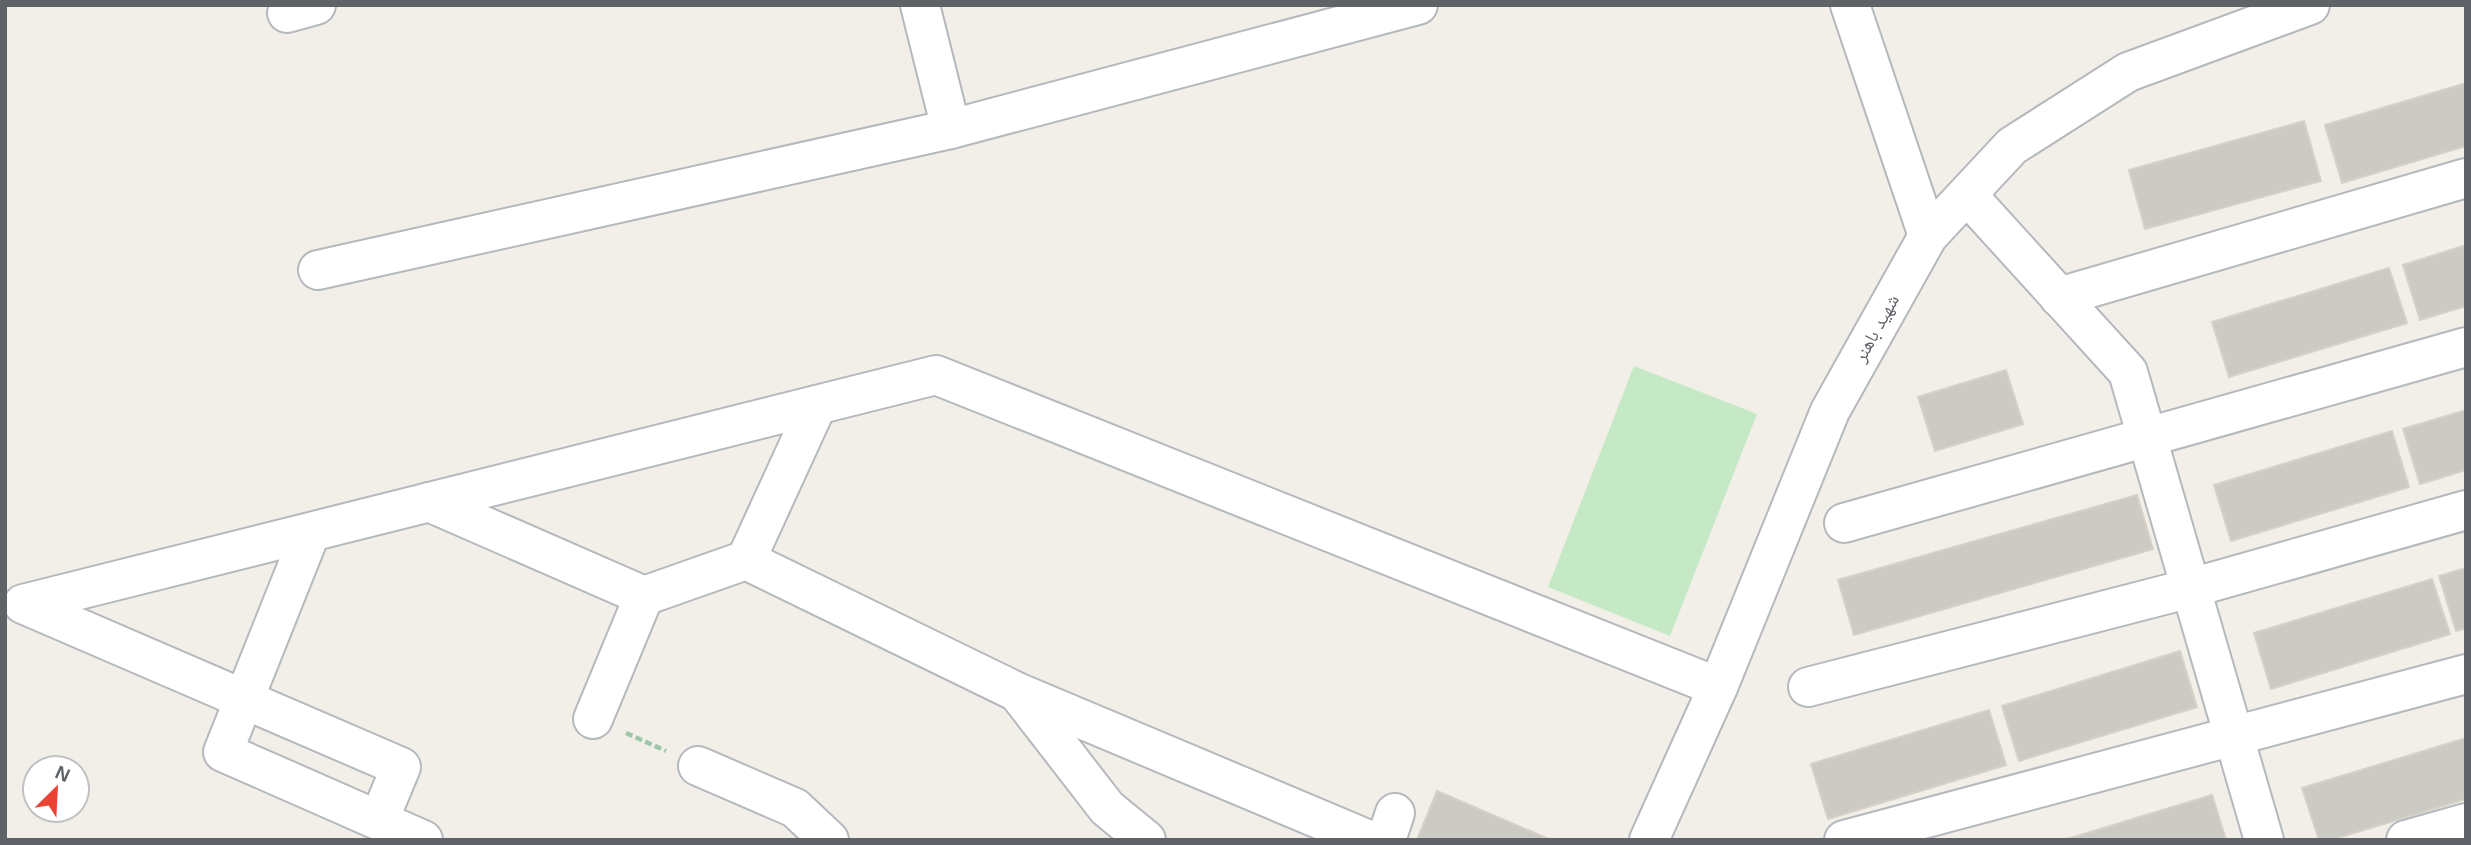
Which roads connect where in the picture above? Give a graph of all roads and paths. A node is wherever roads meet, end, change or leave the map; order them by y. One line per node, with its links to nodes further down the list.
1 (920, 5): 5 (street)
2 (1418, 5): 5 (street)
3 (1850, 5): 8 (street)
4 (2310, 5): 7 (street, شهید باهنر)
5 (951, 130): 9 (street)
6 (2466, 178): 10 (street)
7 (1968, 196): 8 (street, شهید باهنر); 10 (street)
8 (1928, 236): 22 (street, شهید باهنر)
9 (318, 270)
10 (2059, 297): 13 (street)
11 (2466, 346): 13 (street)
12 (817, 405): 14 (street); 18 (street); 22 (street)
13 (2147, 437): 16 (street); 19 (street)
14 (429, 502): 17 (street); 20 (street)
15 (2466, 510): 19 (street)
16 (1844, 523)
17 (310, 534): 25 (street); 25 (street)
18 (746, 560): 20 (street); 24 (street)
19 (2191, 588): 23 (street); 27 (street)
20 (644, 596): 26 (street)
21 (2466, 674): 27 (street)
22 (1718, 687): 35 (street, شهید باهنر)
23 (1808, 687)
24 (1017, 692): 33 (street); 34 (street)
25 (243, 697): 29 (street); 29 (street)
26 (593, 719): 28 (path)
27 (2234, 734): 36 (street); 37 (street)
28 (698, 766): 32 (street)
29 (379, 820): 31 (street)
30 (2466, 823): 38 (street)
31 (424, 840)
32 (829, 840)
33 (1146, 840)
34 (1369, 840)
35 (1649, 840)
36 (1844, 840)
37 (2264, 840)
38 (2406, 840)

